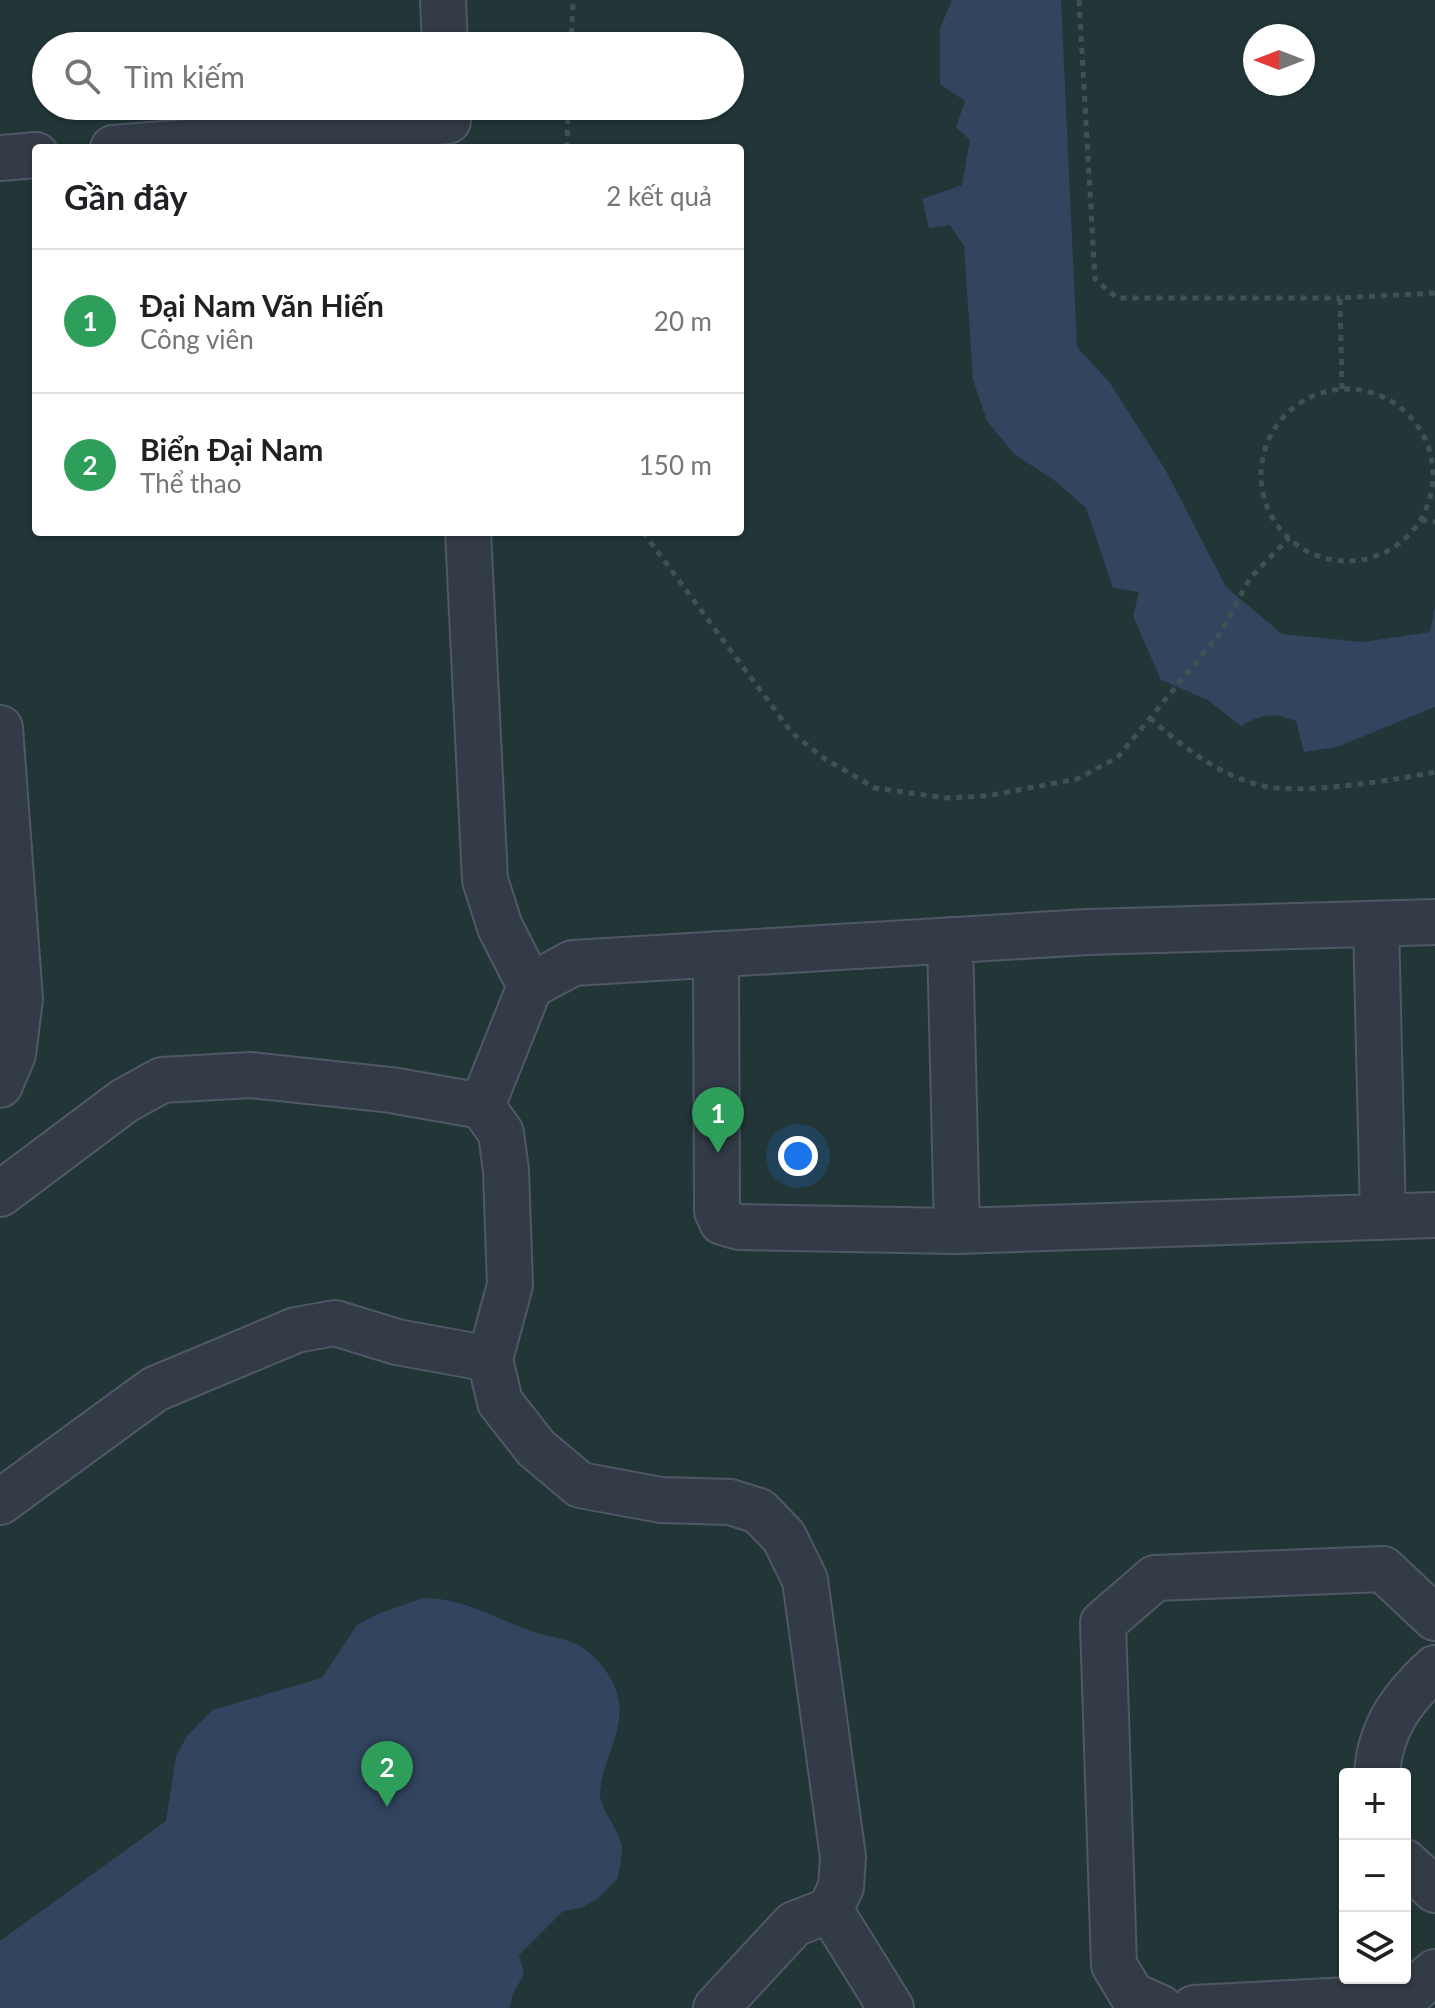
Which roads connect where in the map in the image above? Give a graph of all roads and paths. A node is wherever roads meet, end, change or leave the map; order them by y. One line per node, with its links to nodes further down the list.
1 (443, 0): 4 (lane)
2 (573, 0): 5 (path)
3 (1079, 0): 13 (path)
4 (444, 32)
5 (572, 32)
6 (568, 120): 9 (path)
7 (449, 125): 8 (lane)
8 (171, 144)
9 (567, 144)
10 (32, 155): 11 (lane)
11 (0, 158)
12 (1435, 293): 13 (path)
13 (1340, 298): 14 (path)
14 (1342, 389): 15 (path); 19 (path)
15 (1421, 520): 16 (path); 19 (path)
16 (1435, 522)
17 (468, 536): 27 (lane)
18 (646, 536): 20 (path)
19 (1289, 538): 20 (path)
20 (1150, 718): 22 (path)
21 (0, 728): 28 (lane)
22 (1435, 772)
23 (1435, 922): 24 (lane)
24 (1376, 924): 25 (lane); 32 (lane)
25 (950, 940): 26 (lane); 33 (lane)
26 (716, 954): 27 (lane); 33 (lane)
27 (530, 986): 29 (lane)
28 (0, 1085)
29 (482, 1106): 30 (lane); 34 (lane)
30 (0, 1194)
31 (1435, 1215): 32 (lane)
32 (1383, 1217): 33 (lane)
33 (957, 1231)
34 (490, 1359): 35 (lane); 41 (lane)
35 (0, 1502)
36 (1435, 1618): 45 (lane)
37 (1435, 1668): 38 (lane)
38 (1377, 1768)
39 (1411, 1868): 40 (lane)
40 (1435, 1890)
41 (830, 1910): 43 (lane); 44 (lane)
42 (1435, 1972): 46 (lane)
43 (716, 2008)
44 (891, 2008)
45 (1161, 2008)
46 (1194, 2008)

